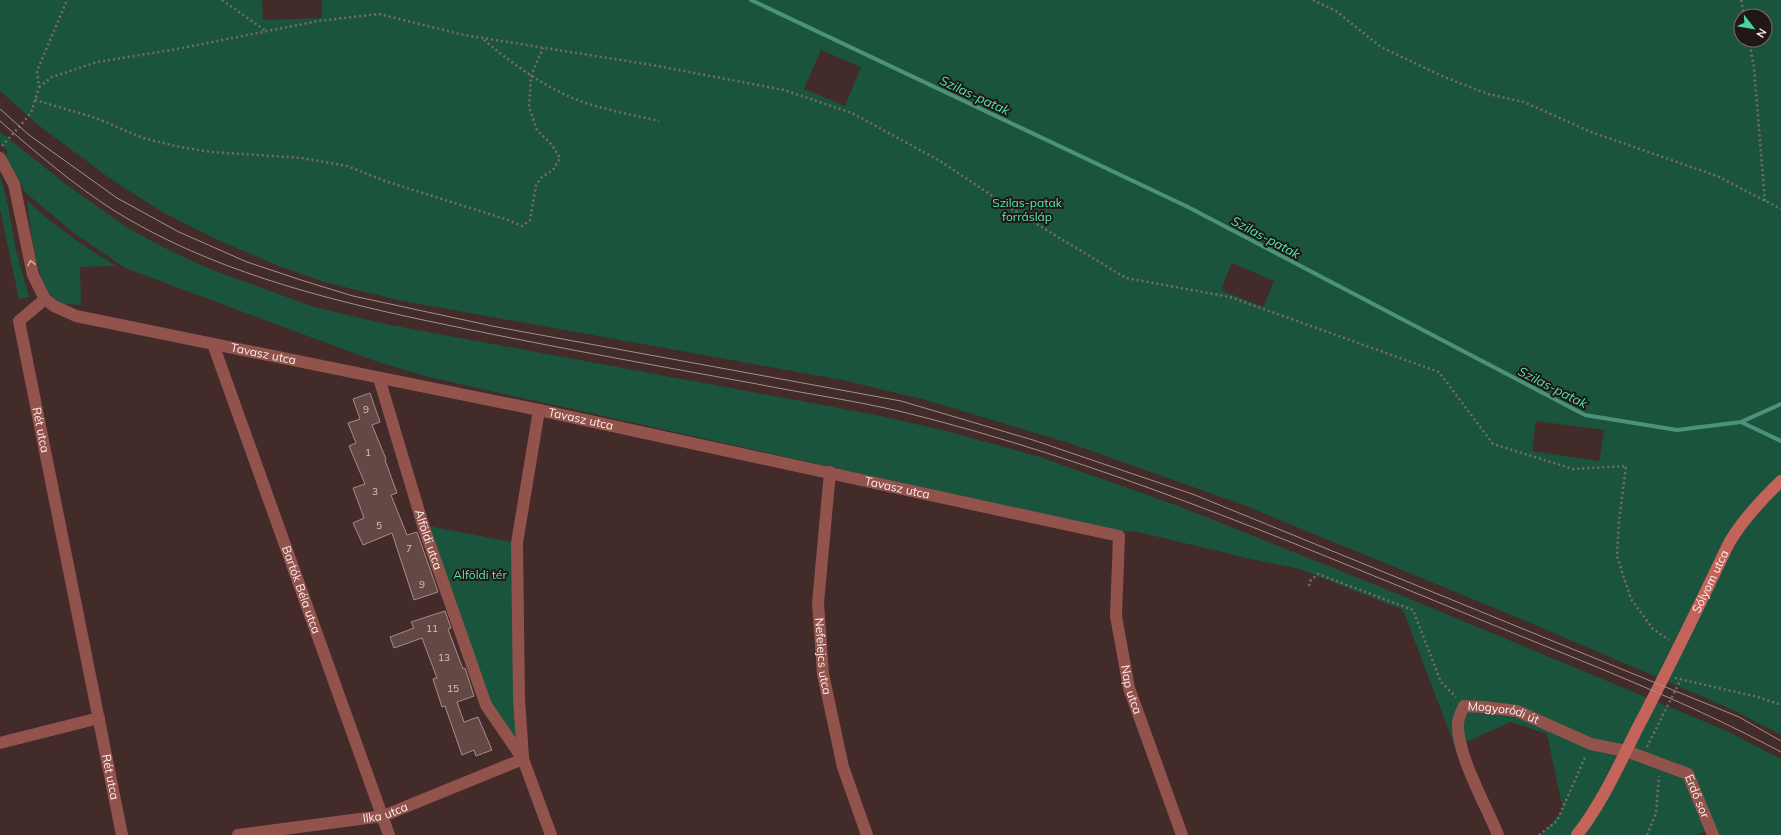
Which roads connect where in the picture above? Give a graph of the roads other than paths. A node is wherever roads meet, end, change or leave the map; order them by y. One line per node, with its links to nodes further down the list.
1 (0, 158): 2 (street, one-way to 1)
2 (45, 299): 3 (street, Tavasz utca); 9 (street, Rét utca)
3 (213, 344): 4 (street, Tavasz utca); 13 (street, Bartók Béla utca)
4 (379, 378): 5 (street, Tavasz utca); 12 (street, Alföldi utca)
5 (539, 410): 6 (street, Tavasz utca); 12 (street, Alföldi utca)
6 (830, 472): 8 (street, Tavasz utca); 18 (street, Nefelejcs utca)
7 (1781, 480): 11 (street, Sólyom utca)
8 (1119, 536): 19 (street, Nap utca)
9 (100, 718): 10 (street); 14 (street, Rét utca)
10 (0, 743)
11 (1626, 751): 20 (street, Mogyoródi út); 21 (street); 22 (street, Erdő sor)
12 (523, 759): 13 (street, Ilka utca); 17 (street, Alföldi utca)
13 (383, 816): 15 (street, Ilka utca); 16 (street, Bartók Béla utca)
14 (122, 835)
15 (238, 835)
16 (389, 835)
17 (551, 835)
18 (867, 835)
19 (1182, 835)
20 (1498, 835)
21 (1577, 835)
22 (1713, 835)

